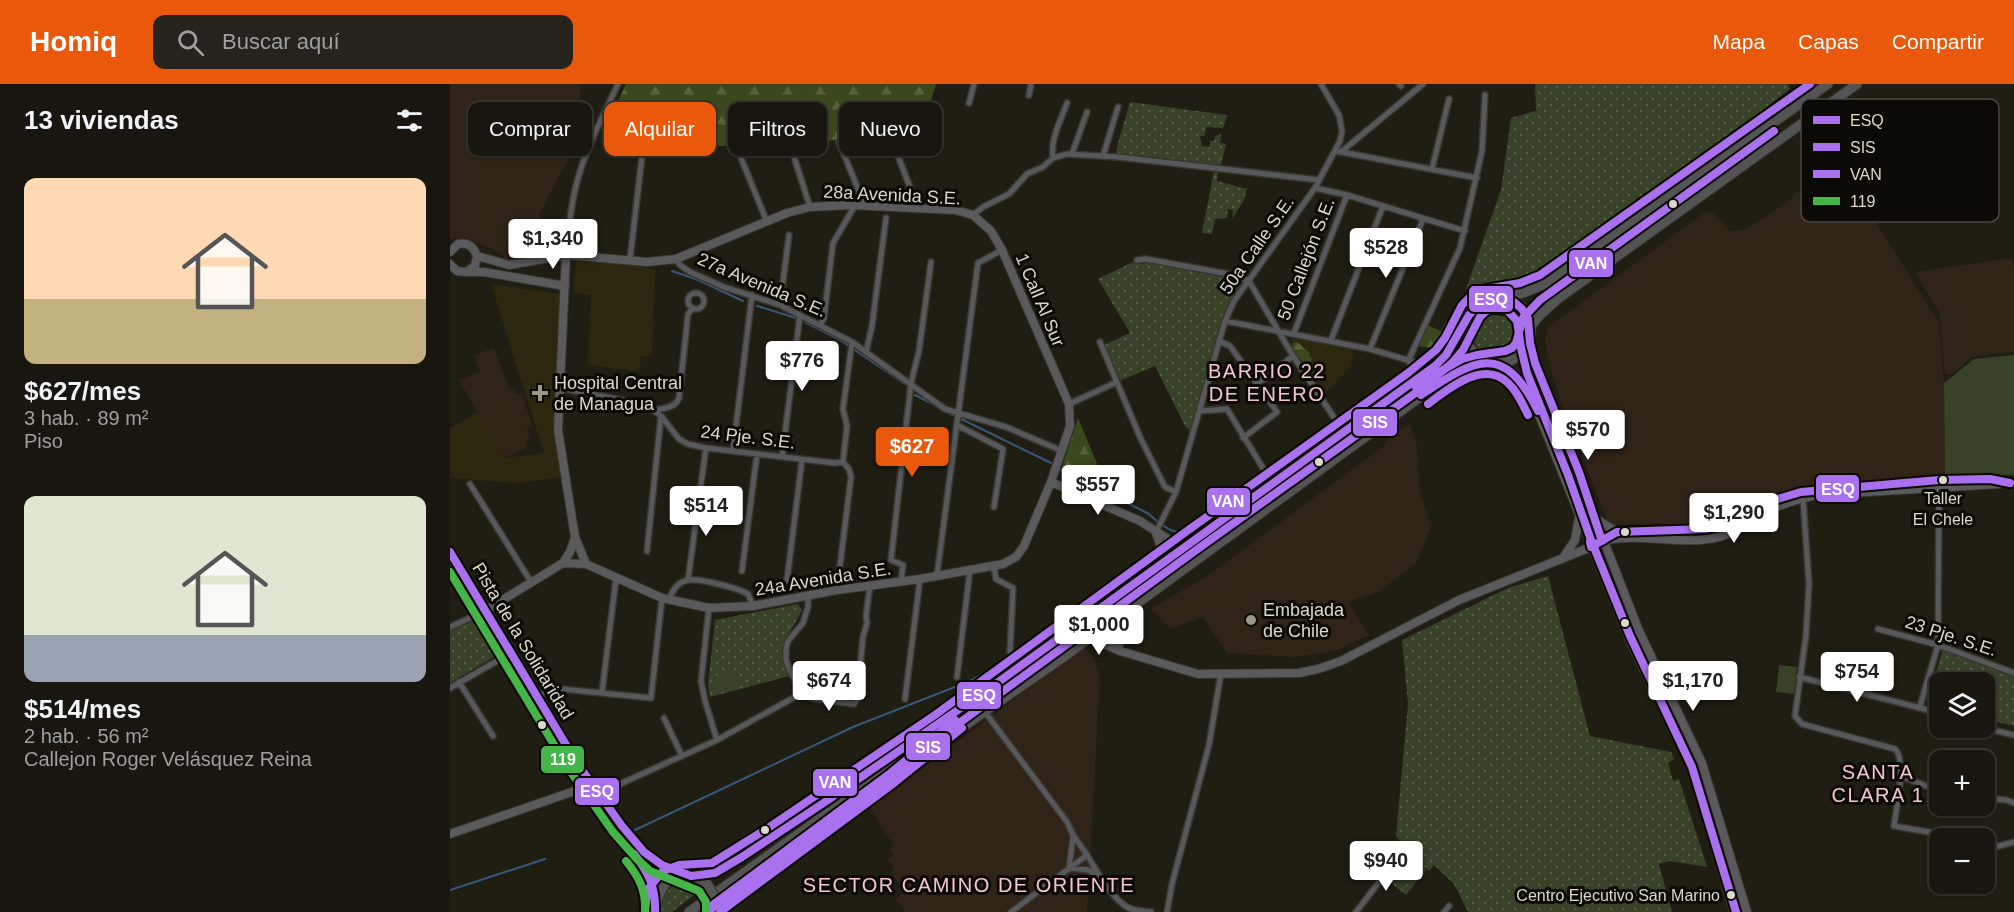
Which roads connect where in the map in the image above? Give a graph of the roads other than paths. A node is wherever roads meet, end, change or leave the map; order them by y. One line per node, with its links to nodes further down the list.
1 (618, 84): 47 (street)
2 (974, 84): 13 (street)
3 (1031, 84): 8 (street)
4 (1423, 84): 19 (street)
5 (1828, 84): 11 (highway)
6 (1857, 84): 12 (highway)
7 (1322, 85): 19 (street, 50a Calle S.E.)
8 (1029, 95)
9 (1485, 95): 29 (street)
10 (1449, 99): 28 (street)
11 (1807, 99)
12 (1836, 99)
13 (969, 103)
14 (1067, 103): 27 (street)
15 (1801, 103): 59 (highway)
16 (1118, 107): 26 (street)
17 (1086, 112): 20 (street)
18 (1801, 124): 66 (highway)
19 (1339, 151): 28 (street); 30 (street, 50a Calle S.E.)
20 (1072, 154): 26 (street); 27 (street)
21 (642, 156): 49 (street)
22 (740, 156): 41 (street)
23 (794, 156): 35 (street)
24 (845, 156): 33 (street)
25 (898, 156): 36 (street)
26 (1103, 156): 30 (street)
27 (1053, 158): 38 (street)
28 (1432, 169): 29 (street)
29 (1477, 178): 42 (street)
30 (1319, 180): 31 (street, 50a Calle S.E.)
31 (1315, 188): 32 (street); 56 (street, 50a Calle S.E.)
32 (1347, 195): 34 (street); 68 (street, 50 Callejón S.E.)
33 (865, 206): 35 (street, 28a Avenida S.E.); 36 (street, 28a Avenida S.E.)
34 (1383, 206): 40 (street); 70 (street)
35 (810, 207): 41 (street, 28a Avenida S.E.)
36 (918, 208): 38 (street, 28a Avenida S.E.)
37 (853, 209): 65 (street)
38 (974, 215): 45 (street, 1 Call Al Sur)
39 (886, 218): 75 (street)
40 (1424, 219): 42 (street); 74 (street)
41 (767, 222): 50 (street, 28a Avenida S.E.)
42 (1465, 231): 77 (street)
43 (789, 235): 60 (street)
44 (454, 244): 46 (street); 48 (street, 27a Avenida S.E.)
45 (1002, 250): 85 (street, 1 Call Al Sur); 89 (street)
46 (450, 252)
47 (566, 255): 48 (street, 27a Avenida S.E.); 49 (street, 27a Avenida S.E.); 57 (street)
48 (477, 256): 54 (street)
49 (630, 259): 50 (street, 27a Avenida S.E.)
50 (676, 259): 58 (street, 27a Avenida S.E.)
51 (1137, 260): 56 (street)
52 (931, 262): 82 (street)
53 (450, 264): 54 (street)
54 (464, 272): 55 (street); 57 (street)
55 (452, 275)
56 (1249, 281): 63 (street, 50a Calle S.E.); 67 (street)
57 (566, 286): 84 (street)
58 (752, 295): 60 (street, 27a Avenida S.E.); 93 (street)
59 (1500, 298): 64 (highway); 66 (highway)
60 (780, 305): 62 (street, 27a Avenida S.E.)
61 (693, 308): 86 (street)
62 (800, 315): 65 (street, 27a Avenida S.E.); 96 (street)
63 (1225, 321): 67 (street); 71 (street, 50a Calle S.E.)
64 (1466, 321): 78 (highway); 79 (highway)
65 (820, 325): 73 (street, 27a Avenida S.E.)
66 (1530, 327): 69 (highway)
67 (1279, 331): 68 (street); 76 (street)
68 (1294, 333): 70 (street)
69 (1530, 338): 78 (highway); 108 (street)
70 (1331, 340): 74 (street)
71 (1219, 341): 83 (street); 87 (street, 50a Calle S.E.)
72 (1100, 342): 81 (street)
73 (851, 344): 75 (street, 27a Avenida S.E.); 98 (street)
74 (1370, 349): 77 (street)
75 (867, 352): 82 (street, 27a Avenida S.E.)
76 (1293, 356): 83 (street); 90 (street)
77 (1409, 359): 79 (street); 80 (street)
78 (1493, 363): 107 (street); 141 (highway)
79 (1431, 367): 80 (highway)
80 (1414, 381): 90 (highway)
81 (1117, 382): 85 (street); 104 (street)
82 (911, 384): 89 (street, 27a Avenida S.E.); 133 (street)
83 (1257, 384): 91 (street)
84 (560, 388): 86 (street); 111 (street)
85 (1069, 404): 94 (street, 24a Avenida S.E.)
86 (655, 410): 88 (street, 24 Pje. S.E.)
87 (1200, 411): 91 (street); 104 (street, 50a Calle S.E.)
88 (662, 416): 92 (street, 24 Pje. S.E.); 116 (street)
89 (958, 419): 94 (street, 27a Avenida S.E.); 106 (street); 128 (street)
90 (1343, 431): 100 (highway)
91 (1243, 438): 100 (street)
92 (706, 448): 93 (street, 24 Pje. S.E.); 131 (street)
93 (734, 450): 95 (street, 24 Pje. S.E.)
94 (1062, 451): 99 (street, 24a Avenida S.E.)
95 (757, 454): 96 (street, 24 Pje. S.E.); 126 (street)
96 (782, 457): 97 (street, 24 Pje. S.E.)
97 (802, 460): 98 (street, 24 Pje. S.E.); 132 (street)
98 (843, 462): 127 (street)
99 (1051, 482): 109 (street); 124 (street, 24a Avenida S.E.)
100 (1272, 483): 114 (highway)
101 (2012, 483): 103 (street)
102 (470, 484): 134 (street)
103 (1939, 484): 105 (street); 110 (street); 145 (street)
104 (1176, 492): 109 (street, 50a Calle S.E.)
105 (1803, 498): 112 (street); 152 (street)
106 (994, 507)
107 (1580, 513): 115 (street); 119 (street)
108 (1595, 518): 110 (street); 113 (street)
109 (1156, 532): 114 (street); 122 (street)
110 (1617, 532): 113 (street)
111 (575, 537): 120 (street); 121 (street)
112 (1626, 537): 113 (street); 118 (street)
113 (1602, 541): 115 (street); 118 (street)
114 (1187, 544): 122 (highway)
115 (1591, 547): 119 (street); 196 (street)
116 (647, 551)
117 (450, 552): 140 (main road, Pista de la Solidaridad)
118 (1610, 557): 197 (street)
119 (1561, 560): 149 (street)
120 (563, 563): 121 (street); 134 (street)
121 (586, 564): 129 (street, 24a Avenida S.E.)
122 (1160, 564): 163 (highway)
123 (450, 565): 140 (main road, Pista de la Solidaridad)
124 (994, 566): 125 (street, 24a Avenida S.E.); 147 (street)
125 (970, 570): 128 (street, 24a Avenida S.E.); 151 (street)
126 (742, 571)
127 (839, 574)
128 (937, 575): 130 (street, 24a Avenida S.E.)
129 (616, 579): 137 (street, 24a Avenida S.E.); 155 (street)
130 (920, 579): 133 (street, 24a Avenida S.E.); 158 (street)
131 (688, 580): 137 (street); 138 (street)
132 (787, 580)
133 (901, 581): 135 (street, 24a Avenida S.E.)
134 (531, 582): 140 (street)
135 (870, 585): 136 (street, 24a Avenida S.E.); 156 (street)
136 (808, 597): 138 (street, 24a Avenida S.E.); 156 (street)
137 (665, 599): 139 (street, 24a Avenida S.E.); 155 (street)
138 (753, 606): 139 (street, 24a Avenida S.E.)
139 (710, 608): 168 (street)
140 (481, 614): 142 (street); 148 (main road, Pista de la Solidaridad); 157 (main road, Pista de la Solidaridad)
141 (1119, 616): 144 (highway); 146 (street)
142 (450, 627)
143 (1878, 629): 145 (street, 23 Pje. S.E.)
144 (1089, 638): 146 (street); 161 (highway)
145 (1938, 645): 150 (street, 23 Pje. S.E.); 159 (street)
146 (1120, 651): 149 (street)
147 (1010, 652)
148 (504, 657): 153 (street); 171 (main road, Pista de la Solidaridad)
149 (1221, 673): 193 (street)
150 (2014, 673)
151 (957, 677)
152 (1799, 677): 159 (street); 170 (street)
153 (459, 682): 154 (street); 167 (street)
154 (450, 688)
155 (602, 692): 157 (street)
156 (802, 693): 168 (street)
157 (537, 697): 173 (main road, Pista de la Solidaridad)
158 (905, 699)
159 (1920, 706): 160 (street)
160 (1929, 709)
161 (986, 712): 164 (highway); 178 (street)
162 (664, 718): 169 (street)
163 (941, 724): 184 (highway); 189 (highway)
164 (958, 731): 188 (highway); 190 (highway)
165 (1995, 731): 166 (street)
166 (2014, 735)
167 (493, 736)
168 (717, 740): 169 (street)
169 (682, 756): 173 (street)
170 (1900, 776): 172 (street); 176 (street)
171 (586, 787): 177 (street); 187 (main road, Pista de la Solidaridad)
172 (1929, 787)
173 (598, 794): 184 (main road, Pista de la Solidaridad)
174 (1995, 799): 175 (street)
175 (2014, 803)
176 (1929, 831)
177 (450, 834)
178 (1073, 835): 181 (street); 183 (street)
179 (2014, 842): 180 (street)
180 (1995, 846)
181 (1087, 855): 183 (street); 185 (street)
182 (1397, 859): 194 (street)
183 (1070, 869): 185 (street); 191 (street)
184 (688, 875): 187 (highway); 188 (highway, bridge)
185 (1100, 876): 192 (street)
186 (1449, 906): 195 (street)
187 (655, 908)
188 (718, 911)
189 (689, 912)
190 (706, 912)
191 (1011, 912)
192 (1151, 912)
193 (1167, 912)
194 (1356, 912)
195 (1444, 912)
196 (1734, 912)
197 (1747, 912)

